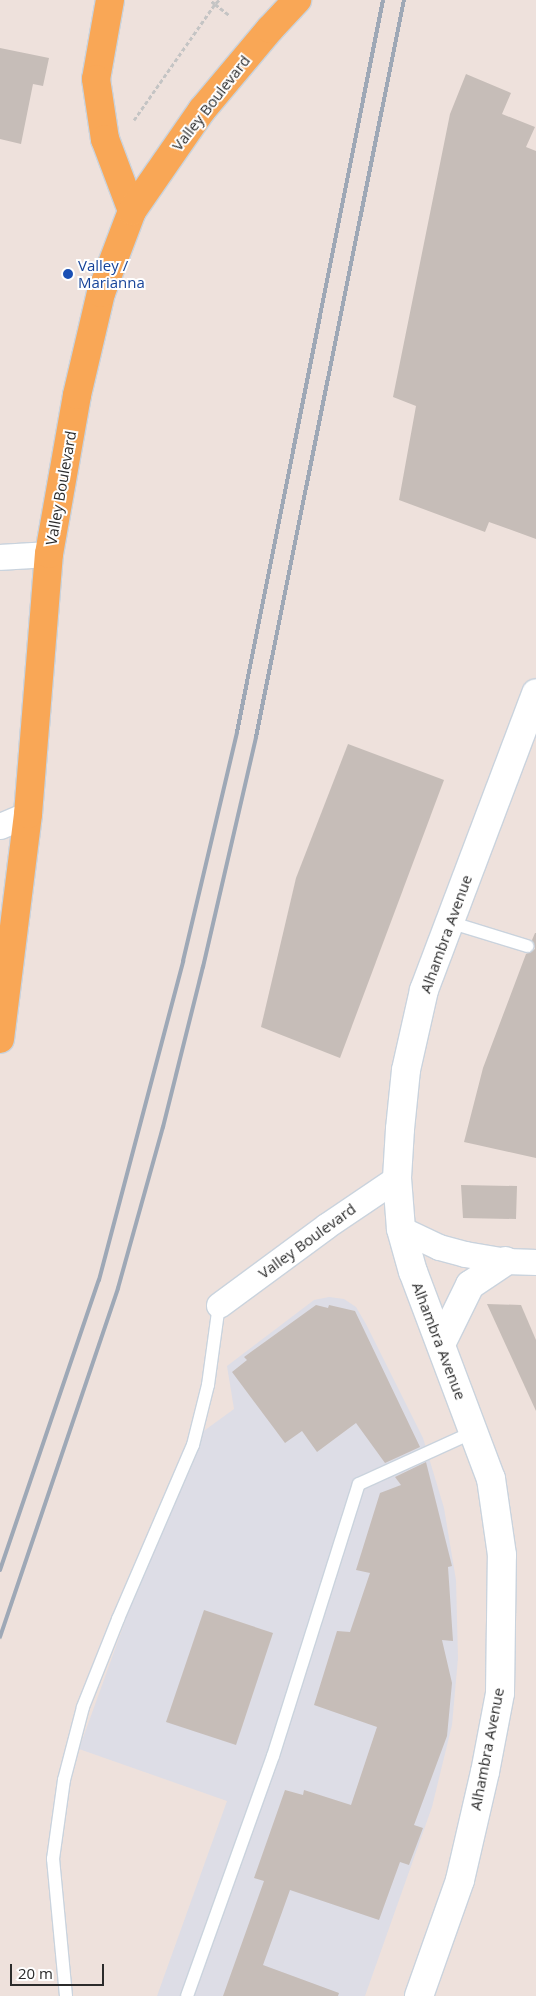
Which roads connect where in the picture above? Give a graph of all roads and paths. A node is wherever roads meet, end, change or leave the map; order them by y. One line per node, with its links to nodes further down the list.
1 (110, 0): 8 (main road)
2 (210, 0): 5 (path)
3 (219, 0): 5 (path)
4 (295, 1): 8 (main road, Valley Boulevard)
5 (215, 4): 6 (path); 7 (path)
6 (229, 15)
7 (130, 124)
8 (132, 211): 9 (main road, Valley Boulevard)
9 (49, 554): 10 (street); 12 (main road, Valley Boulevard)
10 (0, 558)
11 (536, 693): 14 (main road, Alhambra Avenue)
12 (28, 814): 13 (street); 16 (main road, Valley Boulevard)
13 (0, 826)
14 (449, 922): 15 (lane); 17 (main road, Alhambra Avenue)
15 (527, 946)
16 (0, 1039)
17 (397, 1178): 18 (main road, Alhambra Avenue); 21 (street, Valley Boulevard)
18 (401, 1229): 19 (street); 22 (main road, Alhambra Avenue)
19 (506, 1260): 20 (street); 22 (main road)
20 (536, 1262)
21 (219, 1305): 25 (lane)
22 (441, 1344): 23 (main road, Alhambra Avenue)
23 (473, 1432): 24 (main road, Alhambra Avenue); 26 (lane)
24 (423, 1995)
25 (66, 1996)
26 (187, 1996)

